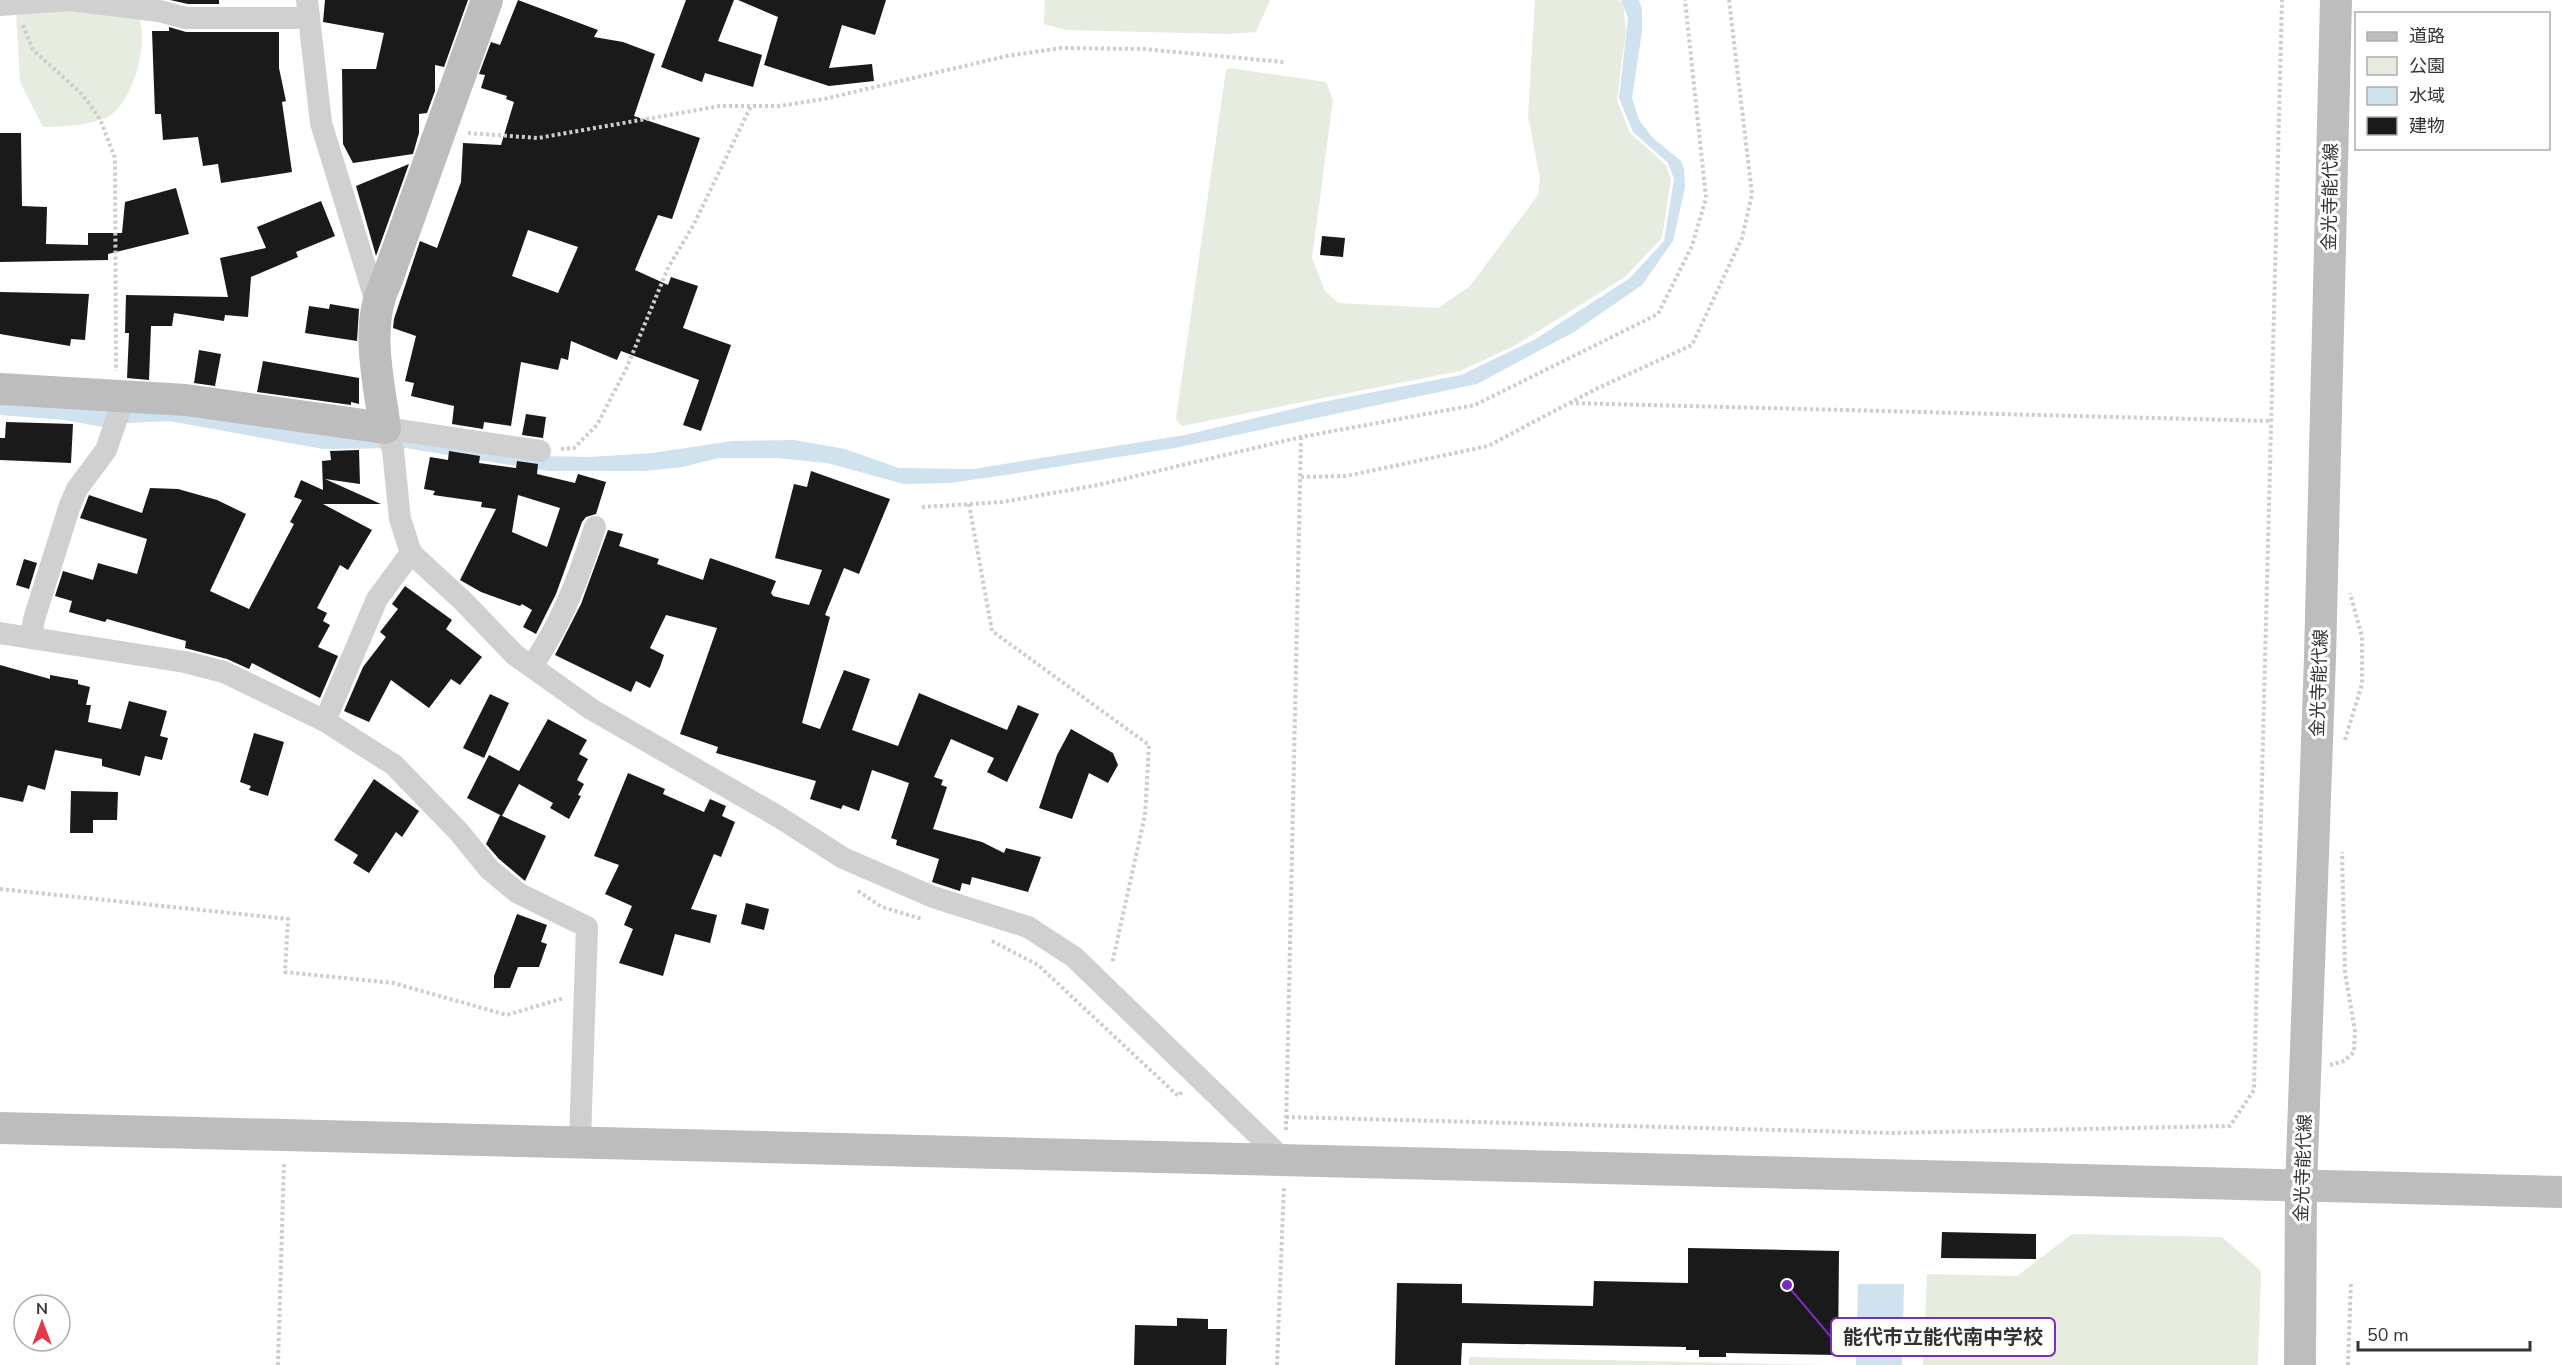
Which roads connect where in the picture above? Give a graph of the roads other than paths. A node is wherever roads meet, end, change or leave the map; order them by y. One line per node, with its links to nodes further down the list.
1 (487, 0): 6 (street)
2 (2336, 0): 20 (street, 金光寺能代線)
3 (10, 4): 4 (street)
4 (159, 5): 5 (street)
5 (308, 9): 6 (street)
6 (376, 302): 9 (street)
7 (0, 389): 8 (street)
8 (120, 394): 9 (street); 14 (street)
9 (389, 439): 10 (street); 12 (street)
10 (540, 451)
11 (594, 528): 15 (street)
12 (411, 553): 15 (street); 16 (street)
13 (0, 633): 14 (street)
14 (31, 638): 16 (street)
15 (532, 666): 19 (street)
16 (325, 720): 18 (street)
17 (0, 1128): 18 (street)
18 (580, 1141): 19 (street)
19 (1285, 1161): 20 (street)
20 (2301, 1188): 21 (street); 22 (street, 金光寺能代線)
21 (2562, 1192)
22 (2300, 1365)

